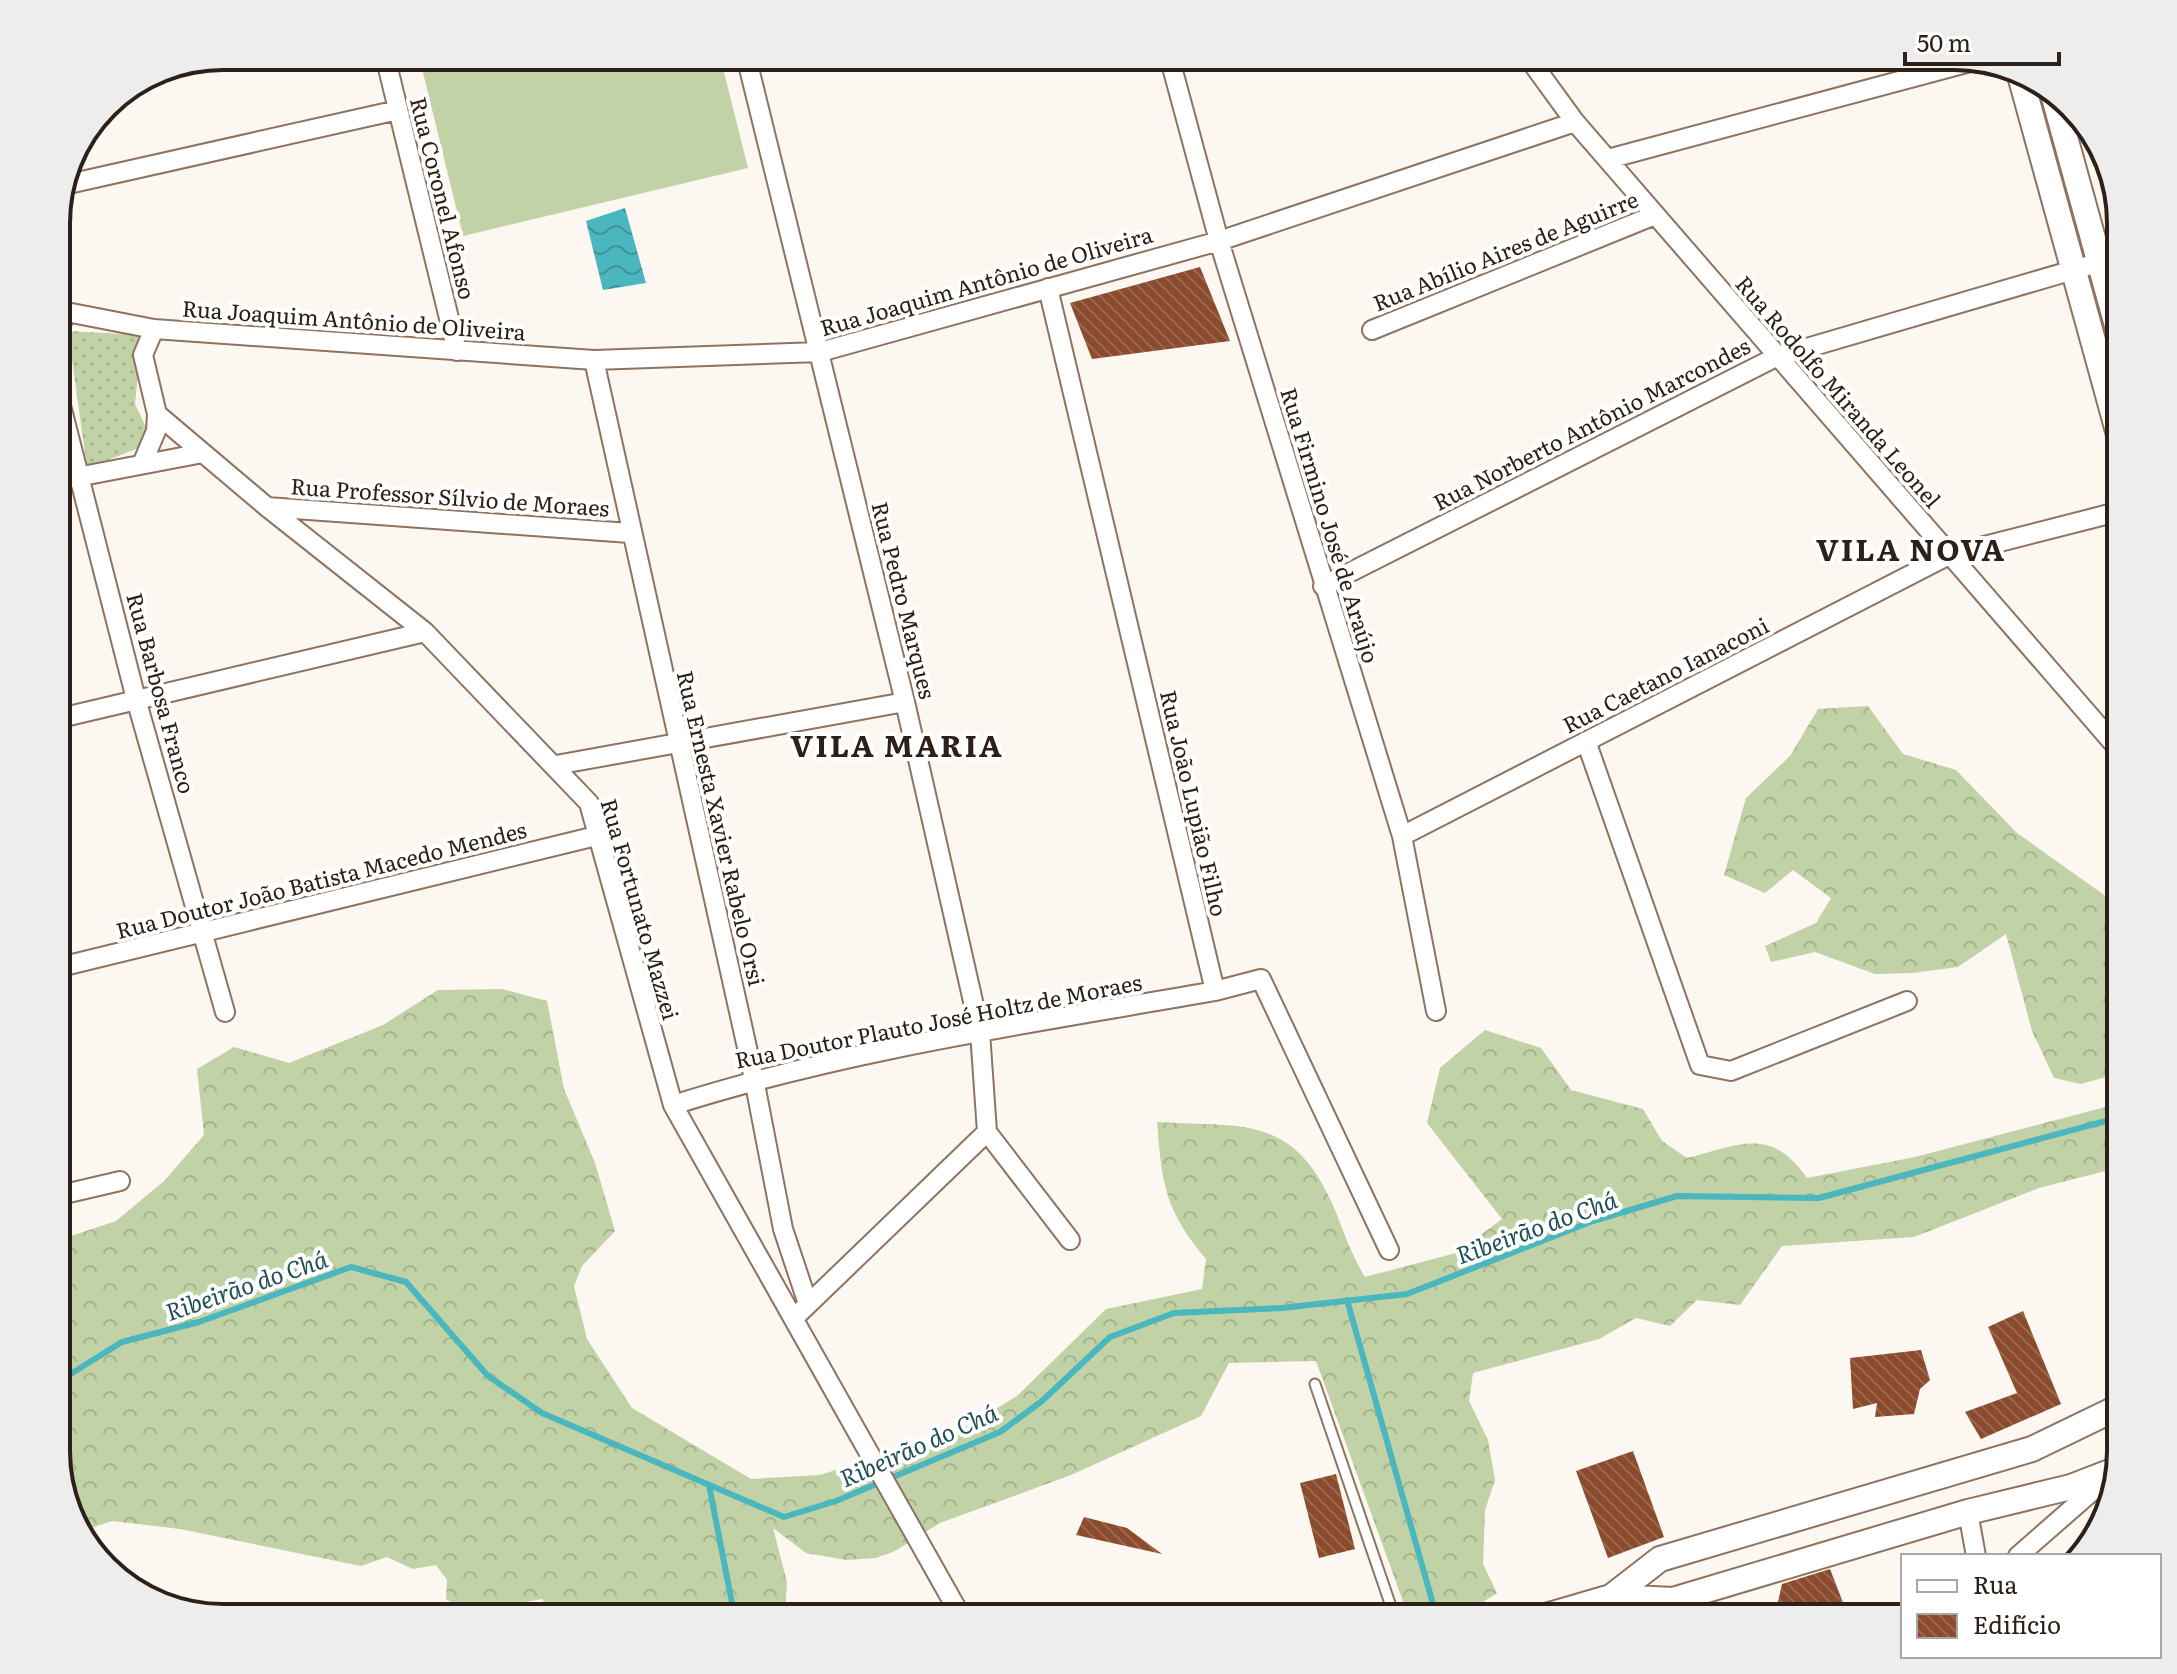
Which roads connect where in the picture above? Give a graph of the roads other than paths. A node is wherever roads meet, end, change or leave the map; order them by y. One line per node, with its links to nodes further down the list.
1 (388, 70): 7 (street, Rua Coronel Afonso)
2 (750, 70): 22 (street, Rua Pedro Marques)
3 (1173, 70): 13 (street, Rua Firmino José de Araújo)
4 (1537, 70): 9 (street, Rua Rodolfo Miranda Leonel)
5 (1940, 70): 10 (street)
6 (2023, 88): 16 (main road)
7 (398, 110): 11 (street); 21 (street, Rua Coronel Afonso)
8 (2060, 113): 14 (main road)
9 (1575, 122): 10 (street, Rua Rodolfo Miranda Leonel); 13 (street, Rua Joaquim Antônio de Oliveira)
10 (1608, 159): 12 (street, Rua Rodolfo Miranda Leonel)
11 (76, 182)
12 (1655, 215): 20 (street, Rua Abílio Aires de Aguirre); 23 (street, Rua Rodolfo Miranda Leonel)
13 (1219, 241): 17 (street, Rua Joaquim Antônio de Oliveira); 36 (street, Rua Firmino José de Araújo)
14 (2107, 249)
15 (2107, 259): 16 (street, Rua Norberto Antônio Marcondes)
16 (2073, 269): 23 (street, Rua Norberto Antônio Marcondes); 25 (main road)
17 (1048, 288): 22 (street, Rua Joaquim Antônio de Oliveira); 49 (street, Rua João Lupião Filho)
18 (70, 313): 19 (street, Rua Joaquim Antônio de Oliveira)
19 (154, 329): 21 (street, Rua Joaquim Antônio de Oliveira); 26 (street)
20 (1372, 330)
21 (457, 351): 24 (street, Rua Joaquim Antônio de Oliveira)
22 (820, 352): 24 (street, Rua Joaquim Antônio de Oliveira); 39 (street, Rua Pedro Marques)
23 (1776, 357): 35 (street, Rua Rodolfo Miranda Leonel); 36 (street, Rua Norberto Antônio Marcondes)
24 (594, 360): 34 (street, Rua Ernesta Xavier Rabelo Orsi)
25 (2107, 392)
26 (157, 414): 28 (street, Rua Fortunato Mazzei); 29 (street)
27 (70, 436): 30 (street, Rua Barbosa Franco)
28 (203, 453): 29 (street); 32 (street, Rua Fortunato Mazzei)
29 (142, 464): 30 (street)
30 (81, 475): 31 (street); 38 (street, Rua Barbosa Franco)
31 (70, 478)
32 (267, 507): 34 (street, Rua Professor Sílvio de Moraes); 37 (street, Rua Fortunato Mazzei)
33 (2107, 515): 35 (street, Rua Caetano Ianaconi)
34 (630, 533): 43 (street, Rua Ernesta Xavier Rabelo Orsi)
35 (1949, 555): 41 (street, Rua Rodolfo Miranda Leonel); 42 (street, Rua Caetano Ianaconi)
36 (1323, 586): 46 (street, Rua Firmino José de Araújo)
37 (425, 632): 38 (street); 44 (street, Rua Fortunato Mazzei)
38 (136, 699): 40 (street); 47 (street, Rua Barbosa Franco)
39 (905, 702): 43 (street); 53 (street, Rua Pedro Marques)
40 (70, 716)
41 (2107, 732)
42 (1586, 741): 46 (street, Rua Caetano Ianaconi); 50 (street)
43 (678, 744): 44 (street); 54 (street, Rua Ernesta Xavier Rabelo Orsi)
44 (556, 765): 45 (street, Rua Fortunato Mazzei)
45 (596, 836): 47 (street, Rua Doutor João Batista Macedo Mendes); 55 (street, Rua Fortunato Mazzei)
46 (1402, 836): 51 (street, Rua Firmino José de Araújo)
47 (206, 934): 48 (street, Rua Doutor João Batista Macedo Mendes); 52 (street, Rua Barbosa Franco)
48 (70, 965)
49 (1215, 991): 53 (street, Rua Doutor Plauto José Holtz de Moraes); 60 (street)
50 (1907, 1001)
51 (1436, 1011)
52 (225, 1012)
53 (980, 1032): 54 (street, Rua Doutor Plauto José Holtz de Moraes); 56 (street, Rua Pedro Marques)
54 (754, 1079): 55 (street, Rua Doutor Plauto José Holtz de Moraes); 61 (street, Rua Ernesta Xavier Rabelo Orsi)
55 (673, 1105): 61 (street, Rua Fortunato Mazzei)
56 (987, 1132): 59 (street); 61 (street)
57 (120, 1181): 58 (street)
58 (70, 1193)
59 (1070, 1240)
60 (1389, 1250)
61 (801, 1311): 70 (street, Rua Fortunato Mazzei)
62 (1315, 1384): 71 (lane)
63 (2107, 1413): 69 (main road)
64 (2105, 1474): 66 (main road)
65 (2104, 1480): 68 (street)
66 (1968, 1512): 67 (street); 69 (main road)
67 (1976, 1554)
68 (2020, 1554)
69 (1611, 1597): 72 (main road)
70 (954, 1604)
71 (1390, 1604)
72 (1587, 1604)

